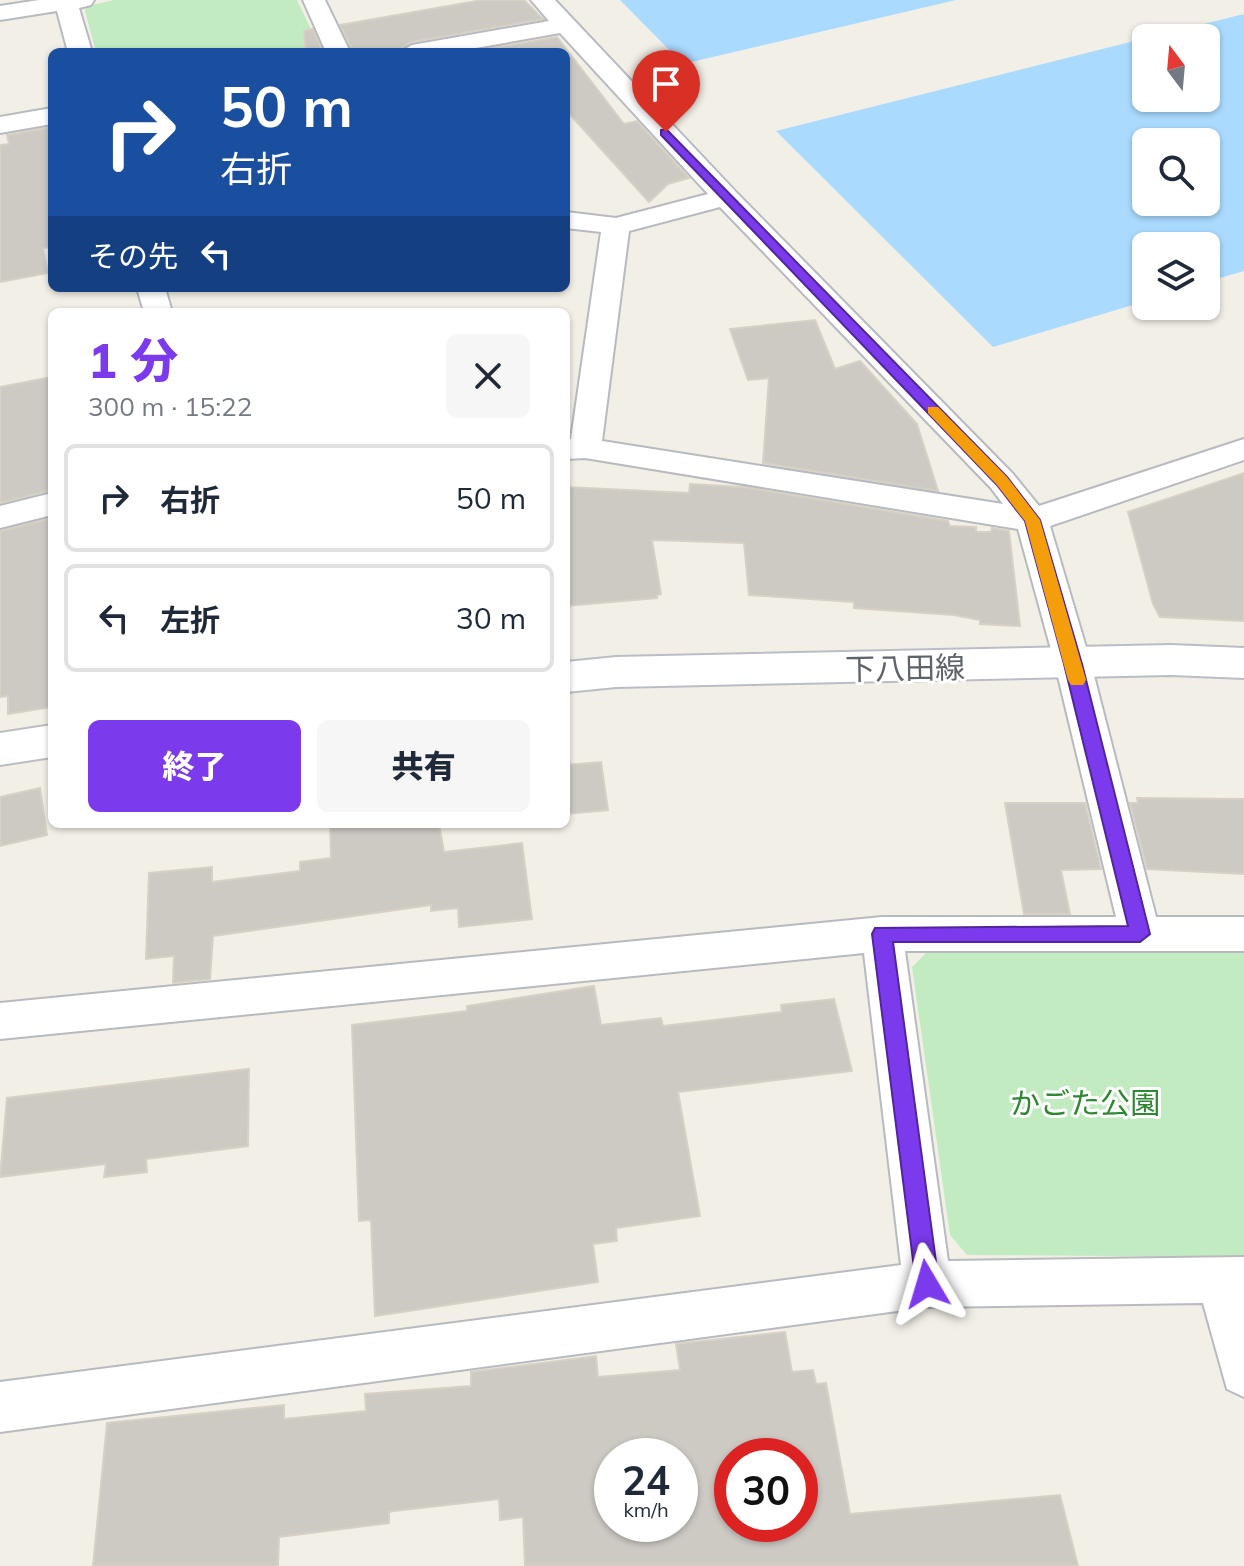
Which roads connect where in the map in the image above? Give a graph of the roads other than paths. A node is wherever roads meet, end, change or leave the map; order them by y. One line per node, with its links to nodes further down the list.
1 (314, 0): 7 (street)
2 (542, 0): 5 (street)
3 (71, 1): 4 (street); 6 (street)
4 (0, 13)
5 (566, 25): 8 (street); 11 (street)
6 (79, 48)
7 (336, 48)
8 (435, 48)
9 (48, 117): 10 (street)
10 (0, 125)
11 (726, 197): 13 (street); 18 (street)
12 (570, 220): 13 (street)
13 (616, 226): 14 (street)
14 (576, 449): 18 (street)
15 (1244, 449): 18 (street)
16 (48, 505): 17 (street)
17 (0, 517)
18 (1032, 520): 20 (street)
19 (1244, 663): 20 (street, 下八田線)
20 (1073, 664): 21 (street, 下八田線); 25 (street)
21 (570, 677)
22 (48, 742): 23 (street)
23 (0, 749)
24 (882, 934): 25 (street); 27 (street); 29 (street)
25 (1140, 934): 26 (street)
26 (1244, 934)
27 (0, 1021)
28 (1232, 1280): 29 (street); 30 (street)
29 (927, 1284): 31 (street)
30 (1244, 1372)
31 (0, 1407)

